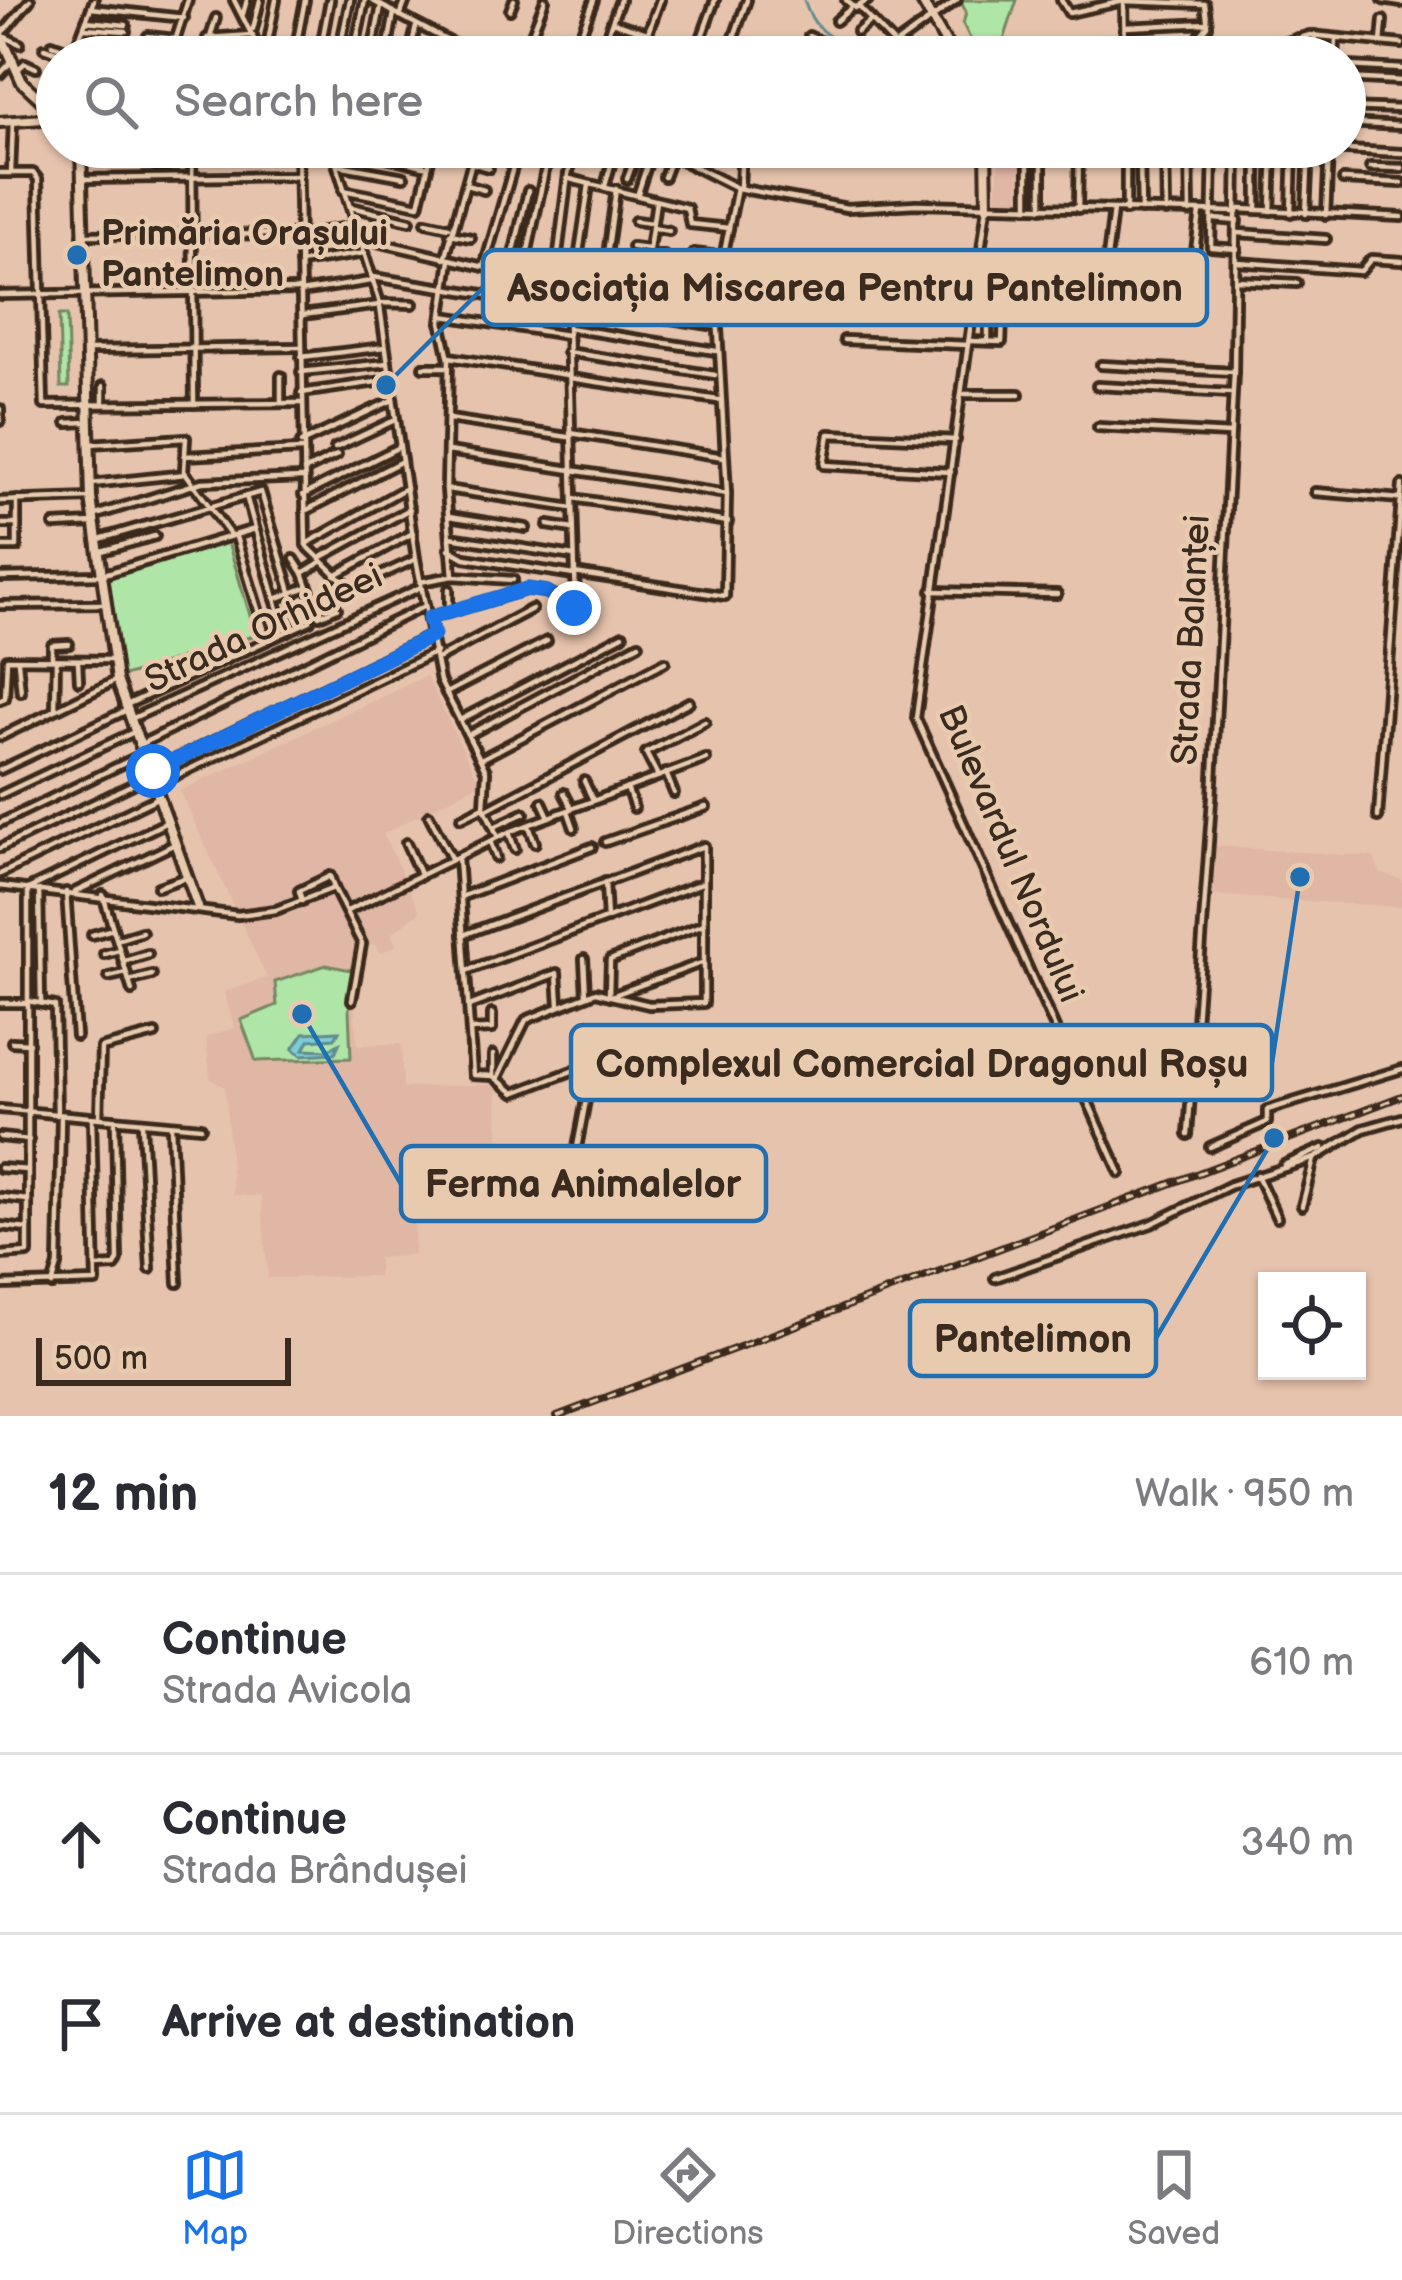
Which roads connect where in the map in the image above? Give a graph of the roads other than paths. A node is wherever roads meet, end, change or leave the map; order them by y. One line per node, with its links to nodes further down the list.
1 (30, 0): 47 (street)
2 (188, 0): 33 (street)
3 (234, 0): 31 (street)
4 (247, 0): 31 (street)
5 (260, 0): 48 (street)
6 (276, 0): 55 (street)
7 (305, 0): 56 (street)
8 (330, 0): 57 (street)
9 (350, 0): 58 (street)
10 (368, 0): 28 (street); 59 (street)
11 (406, 0): 32 (street)
12 (514, 0): 30 (street)
13 (545, 0): 64 (street)
14 (595, 0): 49 (street)
15 (620, 0): 39 (street)
16 (715, 0): 67 (street)
17 (747, 0): 68 (street)
18 (846, 0): 29 (street)
19 (868, 0): 29 (street)
20 (921, 0): 35 (street)
21 (957, 0): 35 (street)
22 (1061, 0): 25 (street)
23 (1383, 0): 26 (street)
24 (658, 1): 46 (street)
25 (1124, 1): 40 (street); 43 (street)
26 (1402, 3)
27 (93, 4): 33 (street); 41 (street)
28 (382, 6): 32 (street); 60 (street)
29 (856, 7): 36 (street); 38 (street)
30 (509, 10)
31 (243, 14): 48 (street)
32 (397, 15): 42 (street); 61 (street)
33 (184, 18): 52 (street)
34 (216, 18): 53 (street)
35 (931, 18): 70 (street); 71 (street)
36 (871, 20): 45 (street); 69 (street)
37 (1382, 20): 77 (street)
38 (836, 21)
39 (612, 22): 46 (street); 65 (street)
40 (1208, 23): 43 (street); 73 (street)
41 (85, 25): 44 (street); 51 (street)
42 (416, 26): 62 (street); 63 (street)
43 (1125, 27): 72 (street)
44 (126, 28)
45 (857, 32)
46 (648, 33): 66 (street)
47 (0, 34): 78 (street); 80 (street)
48 (252, 34): 54 (street)
49 (581, 34)
50 (1315, 35): 74 (street); 75 (street)
51 (80, 36)
52 (177, 36)
53 (208, 36)
54 (230, 36)
55 (267, 36)
56 (298, 36)
57 (323, 36)
58 (342, 36)
59 (359, 36)
60 (376, 36)
61 (392, 36)
62 (414, 36)
63 (436, 36)
64 (531, 36)
65 (607, 36)
66 (647, 36)
67 (702, 36)
68 (733, 36)
69 (885, 36)
70 (912, 36)
71 (941, 36)
72 (1125, 36)
73 (1199, 36)
74 (1309, 36)
75 (1326, 36)
76 (1366, 41): 77 (street)
77 (1382, 43): 79 (street)
78 (20, 44)
79 (1402, 44)
80 (14, 66): 82 (street); 84 (street); 87 (street)
81 (1366, 67): 83 (street)
82 (36, 68)
83 (1402, 69)
84 (1, 71)
85 (1366, 79): 86 (street)
86 (1402, 81)
87 (36, 93)
88 (1366, 107): 89 (street)
89 (1402, 110)
90 (36, 117): 92 (street)
91 (0, 122): 92 (street)
92 (13, 122): 133 (street)
93 (1366, 124): 94 (street)
94 (1402, 126)
95 (1366, 150): 96 (street)
96 (1402, 153)
97 (1370, 166): 130 (street)
98 (82, 168): 138 (street)
99 (192, 168): 135 (street)
100 (298, 168): 134 (street)
101 (337, 168): 149 (street)
102 (353, 168): 136 (street)
103 (428, 168): 149 (street)
104 (470, 168): 145 (street)
105 (487, 168): 131 (street)
106 (513, 168): 199 (street)
107 (546, 168): 202 (street)
108 (572, 168): 139 (street)
109 (610, 168): 146 (street)
110 (631, 168): 140 (street)
111 (647, 168): 152 (street)
112 (667, 168): 137 (street)
113 (695, 168): 142 (street); 147 (street)
114 (740, 168): 147 (street)
115 (986, 168): 155 (street)
116 (1028, 168): 156 (street)
117 (1042, 168): 157 (street)
118 (1078, 168): 158 (street)
119 (1126, 168): 162 (street)
120 (1140, 168): 163 (street)
121 (1165, 168): 164 (street)
122 (1189, 168): 166 (street)
123 (1213, 168): 170 (street)
124 (1237, 168): 160 (street, Strada Balanței)
125 (1257, 168): 161 (street)
126 (1272, 168): 165 (street)
127 (1292, 168): 168 (street)
128 (1308, 168): 169 (street)
129 (1329, 168): 171 (street)
130 (1402, 168)
131 (490, 169)
132 (0, 173): 133 (street)
133 (11, 173): 216 (street)
134 (298, 176): 135 (street); 184 (street)
135 (192, 177): 138 (street); 183 (street)
136 (404, 177)
137 (664, 177)
138 (82, 179): 185 (street)
139 (570, 179): 143 (street); 205 (street)
140 (627, 179)
141 (1343, 181): 144 (street)
142 (693, 182)
143 (590, 183): 146 (street); 208 (street)
144 (1402, 183)
145 (465, 184): 150 (street); 180 (street)
146 (605, 186): 148 (street)
147 (739, 187): 155 (street); 179 (street)
148 (616, 188): 152 (street); 211 (street)
149 (344, 190): 154 (street)
150 (484, 190)
151 (528, 190): 200 (street)
152 (638, 194): 153 (street)
153 (656, 199): 178 (street); 179 (street)
154 (349, 207): 174 (street); 177 (street)
155 (987, 207): 156 (street); 230 (street, Bulevardul Nordului)
156 (1028, 208): 157 (street)
157 (1042, 208): 158 (street)
158 (1078, 209): 159 (street)
159 (1113, 210): 162 (street); 220 (street)
160 (1238, 210): 161 (street); 170 (street); 176 (street, Strada Balanței)
161 (1257, 210): 165 (street)
162 (1126, 211): 163 (street)
163 (1141, 211): 164 (street)
164 (1166, 211): 166 (street)
165 (1270, 211): 168 (street)
166 (1190, 212): 167 (street)
167 (1200, 212): 170 (street); 228 (street)
168 (1291, 213): 169 (street)
169 (1306, 214): 171 (street)
170 (1214, 215): 176 (street); 190 (street)
171 (1326, 215): 172 (street)
172 (1402, 218)
173 (635, 220): 178 (street)
174 (410, 221)
175 (426, 221): 180 (street)
176 (1238, 221): 182 (street, Strada Balanței)
177 (355, 226): 184 (street); 186 (street)
178 (652, 226): 181 (street); 191 (street)
179 (729, 228): 194 (street)
180 (451, 231): 187 (street); 195 (street)
181 (669, 231)
182 (1238, 233): 188 (street); 190 (street, Strada Balanței)
183 (193, 234): 184 (street); 185 (street); 218 (street)
184 (299, 234): 197 (street)
185 (82, 235): 217 (street)
186 (360, 238): 192 (street); 195 (street)
187 (471, 238)
188 (1326, 239)
189 (632, 248): 191 (street)
190 (1237, 249): 198 (street, Strada Balanței)
191 (648, 252): 193 (street); 203 (street)
192 (364, 253): 197 (street); 207 (street)
193 (664, 256)
194 (723, 256): 206 (street); 223 (street)
195 (447, 260): 199 (street); 212 (street)
196 (1402, 261): 198 (street)
197 (300, 262): 214 (street)
198 (1237, 262): 209 (street, Strada Balanței)
199 (484, 267): 200 (street)
200 (509, 272): 202 (street)
201 (630, 273): 203 (street)
202 (523, 274): 205 (street)
203 (645, 275): 215 (street)
204 (678, 277): 206 (street)
205 (555, 278): 208 (street); 213 (street)
206 (690, 278): 221 (street)
207 (373, 279): 212 (street); 214 (street); 224 (street)
208 (575, 280): 211 (street); 213 (street)
209 (1236, 280): 210 (street); 264 (street, Strada Balanței)
210 (1297, 283)
211 (603, 285): 215 (street)
212 (444, 287): 226 (street); 231 (street)
213 (567, 289): 226 (street)
214 (300, 291): 218 (street); 229 (street)
215 (643, 291): 221 (street)
216 (41, 292): 217 (street); 219 (street); 286 (street)
217 (83, 292): 218 (street); 243 (street)
218 (193, 292): 242 (street)
219 (0, 295)
220 (1102, 296): 222 (street); 227 (street)
221 (687, 298): 223 (street)
222 (1116, 298)
223 (716, 302): 235 (street)
224 (380, 304): 225 (street); 229 (street); 241 (street)
225 (413, 304)
226 (567, 305): 235 (street); 236 (street)
227 (1100, 314)
228 (1187, 314)
229 (301, 315): 240 (street)
230 (973, 315): 233 (street); 239 (street, Bulevardul Nordului)
231 (441, 316): 236 (street); 250 (street)
232 (1003, 316): 238 (street)
233 (1060, 316)
234 (986, 319): 238 (street)
235 (716, 326): 245 (street)
236 (567, 332): 245 (street); 246 (street)
237 (844, 340): 239 (street)
238 (988, 342): 239 (street)
239 (968, 343): 279 (street, Bulevardul Nordului)
240 (301, 347): 242 (street); 249 (street)
241 (386, 347): 249 (street); 253 (street)
242 (193, 348): 243 (street); 285 (street)
243 (84, 350): 286 (street)
244 (483, 350): 254 (street)
245 (716, 351): 267 (street)
246 (567, 352): 267 (street); 270 (street)
247 (501, 353): 256 (street)
248 (519, 356): 260 (street)
249 (301, 357): 263 (street)
250 (449, 357): 252 (street); 259 (street)
251 (537, 358): 261 (street)
252 (467, 359): 254 (street); 262 (street)
253 (388, 362): 263 (street); 272 (street)
254 (483, 362): 256 (street); 265 (street)
255 (555, 363): 266 (street)
256 (501, 365): 260 (street); 269 (street)
257 (1101, 365): 264 (street)
258 (423, 367): 259 (street)
259 (449, 367): 289 (street)
260 (519, 368): 261 (street); 271 (street)
261 (537, 370): 266 (street); 273 (street)
262 (465, 371)
263 (301, 372): 277 (street)
264 (1234, 372): 278 (street, Strada Balanței)
265 (483, 373)
266 (555, 374): 270 (street); 274 (street)
267 (716, 375): 282 (street)
268 (280, 376): 283 (street)
269 (501, 376)
270 (567, 376): 282 (street); 296 (street)
271 (519, 378)
272 (390, 380): 277 (street); 281 (street)
273 (538, 381)
274 (556, 383)
275 (103, 386): 287 (street)
276 (1097, 386): 278 (street)
277 (301, 393): 284 (street)
278 (1232, 393): 295 (street, Strada Balanței)
279 (962, 394): 280 (street); 297 (street, Bulevardul Nordului)
280 (1019, 394)
281 (393, 400): 290 (street); 299 (street)
282 (718, 400): 305 (street)
283 (281, 403): 284 (street); 285 (street)
284 (301, 403): 299 (street)
285 (194, 404): 287 (street)
286 (86, 406): 287 (street); 292 (street)
287 (103, 406)
288 (0, 409): 291 (street)
289 (448, 419): 296 (street); 301 (street)
290 (395, 420): 300 (street); 316 (street)
291 (0, 421)
292 (87, 422): 293 (street); 298 (street)
293 (68, 423)
294 (1098, 427): 295 (street)
295 (1230, 434): 534 (street, Strada Balanței)
296 (569, 435): 305 (street); 311 (street)
297 (956, 440): 313 (street, Bulevardul Nordului); 313 (street)
298 (88, 444): 302 (street); 318 (street)
299 (302, 446): 302 (street); 316 (street)
300 (399, 446): 307 (street); 327 (street)
301 (447, 451): 303 (street); 322 (street)
302 (184, 455): 314 (street)
303 (470, 455): 304 (street); 309 (street)
304 (485, 457): 306 (street); 310 (street)
305 (724, 457): 325 (street)
306 (508, 460): 308 (street); 312 (street)
307 (401, 461): 321 (street); 339 (street)
308 (524, 463): 311 (street); 315 (street)
309 (468, 465)
310 (484, 468)
311 (571, 470): 325 (street); 329 (street)
312 (507, 471)
313 (951, 472): 384 (street, Bulevardul Nordului)
314 (187, 473): 318 (street); 319 (street)
315 (523, 474)
316 (302, 475): 319 (street); 327 (street)
317 (470, 482): 324 (street)
318 (91, 484): 328 (street)
319 (198, 484): 334 (street); 345 (street)
320 (1402, 485): 333 (street)
321 (406, 488): 337 (street); 365 (street)
322 (446, 489): 324 (street); 342 (street)
323 (1315, 492): 333 (street)
324 (469, 493): 335 (street)
325 (727, 494): 348 (street)
326 (246, 496): 334 (street); 356 (street); 385 (street)
327 (303, 496): 339 (street)
328 (92, 498): 330 (street); 345 (street)
329 (572, 498): 332 (street); 335 (street)
330 (16, 500): 331 (street); 350 (street)
331 (0, 501)
332 (613, 504): 336 (street); 341 (street)
333 (1401, 504): 450 (street)
334 (211, 506): 362 (street); 364 (street)
335 (572, 508): 357 (street)
336 (634, 508): 338 (street); 344 (street)
337 (410, 509): 360 (street); 373 (street)
338 (655, 511): 340 (street); 347 (street)
339 (304, 512): 365 (street)
340 (676, 514): 343 (street); 351 (street)
341 (612, 515)
342 (449, 516): 355 (street); 363 (street)
343 (697, 517): 346 (street); 354 (street)
344 (633, 518)
345 (93, 520): 352 (street); 364 (street)
346 (718, 520): 348 (street); 358 (street)
347 (654, 521)
348 (728, 522): 375 (street)
349 (0, 524): 350 (street)
350 (16, 524): 366 (street)
351 (675, 524)
352 (54, 525)
353 (548, 525): 357 (street)
354 (696, 527)
355 (526, 528)
356 (255, 529): 362 (street); 387 (street)
357 (573, 529): 370 (street)
358 (716, 531)
359 (188, 533): 367 (street)
360 (413, 533): 371 (street); 377 (street)
361 (155, 536): 369 (street)
362 (233, 536): 367 (street); 398 (street)
363 (450, 537): 368 (street); 370 (street)
364 (96, 540): 369 (street)
365 (306, 544): 373 (street)
366 (0, 547)
367 (192, 548): 376 (street)
368 (449, 549): 375 (street); 378 (street)
369 (98, 552): 376 (street)
370 (574, 556): 375 (street)
371 (416, 559): 377 (street); 381 (street)
372 (294, 560): 374 (street)
373 (320, 561): 374 (street); 377 (street)
374 (303, 573): 382 (street)
375 (574, 574): 393 (street)
376 (101, 575): 379 (street); 389 (street)
377 (335, 575)
378 (452, 576): 380 (street, Strada Orhideei); 381 (street, Strada Orhideei)
379 (0, 578)
380 (513, 580)
381 (420, 584): 390 (street); 406 (street, Strada Orhideei)
382 (307, 587): 385 (street); 391 (street)
383 (449, 589): 393 (street)
384 (932, 591): 386 (street); 544 (street, Bulevardul Nordului)
385 (292, 593): 387 (street); 394 (street)
386 (1057, 594)
387 (275, 599): 397 (street)
388 (0, 604): 389 (street)
389 (106, 604): 410 (street)
390 (426, 606): 395 (street); 427 (street)
391 (337, 608)
392 (532, 609): 405 (street)
393 (449, 612): 395 (street)
394 (298, 615)
395 (429, 618): 400 (street)
396 (310, 621): 404 (street)
397 (282, 623)
398 (264, 629)
399 (623, 634): 421 (street)
400 (434, 635): 405 (street); 433 (street)
401 (547, 641): 416 (street)
402 (69, 644): 408 (street)
403 (639, 644): 424 (street)
404 (258, 645): 406 (street); 420 (street)
405 (438, 654): 416 (street); 433 (street)
406 (263, 656): 420 (street, Strada Orhideei)
407 (17, 660): 408 (street); 412 (street); 415 (street)
408 (54, 660): 409 (street); 419 (street)
409 (78, 660): 410 (street); 414 (street)
410 (114, 660): 413 (street)
411 (665, 662): 429 (street)
412 (3, 672): 417 (street)
413 (116, 680): 419 (street); 420 (street)
414 (79, 681)
415 (21, 692)
416 (446, 693): 421 (street)
417 (2, 700)
418 (689, 702): 443 (street)
419 (56, 710): 425 (street)
420 (127, 712): 423 (street); 431 (street)
421 (460, 720): 424 (street)
422 (705, 722): 428 (street)
423 (134, 732): 427 (street); 438 (street)
424 (468, 735): 429 (street)
425 (0, 737)
426 (642, 745): 428 (street)
427 (141, 750): 433 (street); 452 (street)
428 (646, 753): 432 (street)
429 (481, 759): 443 (street)
430 (706, 759): 432 (street)
431 (0, 770)
432 (662, 775): 435 (street); 437 (street)
433 (151, 778): 439 (street); 464 (street)
434 (584, 781): 440 (street)
435 (627, 788): 440 (street); 444 (street)
436 (564, 793): 445 (street)
437 (674, 793)
438 (0, 795)
439 (158, 798): 451 (street); 470 (street)
440 (593, 800): 445 (street)
441 (542, 802): 448 (street)
442 (706, 806): 459 (street)
443 (484, 808): 449 (street); 454 (street)
444 (634, 808)
445 (569, 809): 448 (street); 455 (street)
446 (524, 813): 454 (street)
447 (429, 815): 467 (street)
448 (549, 817): 453 (street)
449 (461, 818)
450 (1378, 818)
451 (167, 822): 462 (street); 479 (street)
452 (0, 823)
453 (528, 825): 456 (street); 461 (street)
454 (494, 827): 457 (street)
455 (574, 828)
456 (508, 832): 457 (street); 465 (street)
457 (498, 837): 458 (street)
458 (490, 842): 466 (street); 468 (street)
459 (605, 842)
460 (406, 843): 471 (street)
461 (535, 843)
462 (175, 844): 472 (street); 481 (street)
463 (592, 847): 483 (street)
464 (0, 848)
465 (515, 849)
466 (471, 851): 467 (street); 469 (street)
467 (455, 859): 471 (street); 483 (street)
468 (496, 859)
469 (476, 864)
470 (0, 874)
471 (421, 876): 478 (street); 486 (street)
472 (187, 877): 476 (street); 485 (street)
473 (605, 883): 474 (street); 487 (street); 492 (street)
474 (704, 883): 487 (street); 488 (street)
475 (0, 886): 479 (street)
476 (158, 887)
477 (334, 888): 484 (street); 484 (street); 486 (street)
478 (426, 888)
479 (28, 889): 480 (street); 511 (street)
480 (39, 890): 481 (street); 512 (street)
481 (70, 892): 482 (street); 519 (street)
482 (103, 895): 485 (street); 489 (street)
483 (461, 897): 492 (street)
484 (302, 901): 485 (street)
485 (193, 906)
486 (347, 910): 510 (street)
487 (607, 919): 501 (street)
488 (704, 924): 499 (street); 509 (street)
489 (113, 928): 491 (street); 493 (street)
490 (142, 932): 493 (street)
491 (92, 935)
492 (463, 935): 501 (street)
493 (116, 940): 494 (street)
494 (119, 950): 495 (street); 498 (street)
495 (104, 954)
496 (148, 954): 498 (street)
497 (584, 959): 508 (street)
498 (123, 962): 502 (street)
499 (704, 962): 509 (street); 509 (street)
500 (565, 969): 503 (street)
501 (466, 970): 514 (street)
502 (126, 973): 505 (street); 506 (street)
503 (557, 973): 514 (street); 515 (street)
504 (152, 975): 506 (street)
505 (110, 977)
506 (129, 981): 507 (street)
507 (132, 992)
508 (586, 995): 509 (street); 515 (street)
509 (610, 996)
510 (352, 1000)
511 (28, 1002): 512 (street); 513 (street); 521 (street)
512 (41, 1002): 527 (street)
513 (0, 1003)
514 (469, 1006): 517 (street)
515 (559, 1006): 524 (street)
516 (492, 1014): 517 (street)
517 (470, 1030): 524 (street)
518 (154, 1034): 529 (street)
519 (76, 1036)
520 (12, 1042): 521 (street)
521 (28, 1043): 526 (street)
522 (493, 1055): 524 (street)
523 (1402, 1069): 538 (street)
524 (495, 1078): 539 (street)
525 (0, 1109): 526 (street)
526 (29, 1112): 527 (street); 536 (street)
527 (59, 1115): 529 (street); 557 (street)
528 (1402, 1118): 537 (street)
529 (96, 1119): 530 (street); 553 (street)
530 (115, 1120): 531 (street); 553 (street)
531 (142, 1122): 532 (street); 554 (street)
532 (171, 1124): 533 (street); 556 (street)
533 (201, 1127)
534 (1188, 1135)
535 (0, 1137): 536 (street)
536 (29, 1140): 542 (street)
537 (1328, 1145): 540 (street); 543 (street)
538 (1210, 1148)
539 (576, 1153)
540 (1315, 1158): 543 (street); 548 (street)
541 (0, 1168): 542 (street)
542 (28, 1170): 547 (street)
543 (1273, 1171): 545 (street)
544 (1120, 1173)
545 (1257, 1175): 549 (street); 555 (street)
546 (0, 1197): 547 (street)
547 (28, 1200): 551 (street)
548 (1302, 1206)
549 (1277, 1218)
550 (0, 1226): 551 (street)
551 (28, 1228): 552 (street)
552 (0, 1255)
553 (97, 1268): 557 (street)
554 (150, 1268)
555 (995, 1278)
556 (178, 1282)
557 (52, 1285): 558 (street)
558 (0, 1286)

